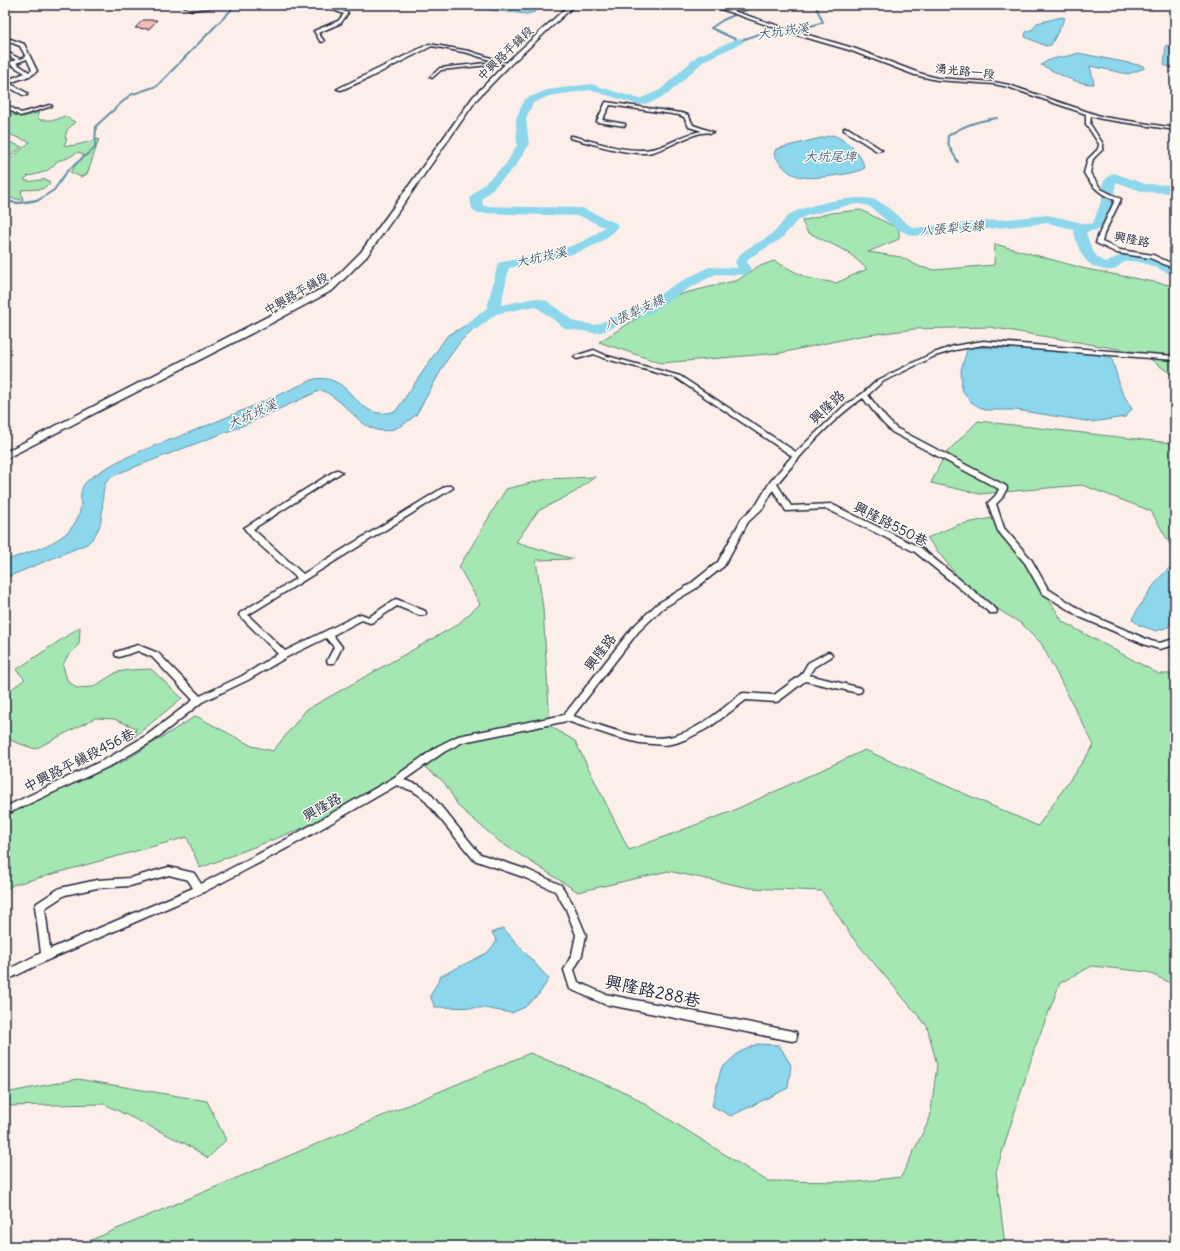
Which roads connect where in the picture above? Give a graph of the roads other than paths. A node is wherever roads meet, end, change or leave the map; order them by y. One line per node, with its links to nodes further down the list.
1 (184, 5): 2 (street)
2 (227, 5)
3 (324, 5): 7 (street)
4 (572, 5): 11 (street, 中興路平鎮段)
5 (710, 5): 19 (street, 湧光路一段)
6 (5, 38): 9 (street)
7 (322, 41)
8 (5, 52): 10 (street)
9 (27, 58): 10 (street); 12 (street)
10 (19, 60): 12 (street)
11 (504, 63): 13 (street); 15 (street); 29 (street, 中興路平鎮段)
12 (32, 73): 14 (street)
13 (432, 77)
14 (5, 83): 16 (street)
15 (339, 89)
16 (26, 94)
17 (5, 106): 18 (street)
18 (50, 106)
19 (1089, 114): 22 (street, 湧光路一段); 25 (street, 興隆路)
20 (623, 125): 23 (street)
21 (846, 128): 24 (street)
22 (1175, 129)
23 (572, 137)
24 (879, 150)
25 (1175, 267)
26 (577, 357): 30 (street)
27 (1175, 358): 28 (street, 興隆路)
28 (864, 395): 30 (street, 興隆路); 38 (street)
29 (5, 456)
30 (796, 456): 32 (street, 興隆路)
31 (338, 472): 34 (street)
32 (773, 484): 35 (street, 興隆路550巷); 46 (street, 興隆路)
33 (449, 488): 34 (street)
34 (302, 578): 40 (street)
35 (993, 611)
36 (422, 613): 37 (street, 中興路平鎮段456巷)
37 (327, 633): 40 (street, 中興路平鎮段456巷); 42 (street)
38 (1175, 642)
39 (118, 654): 45 (street)
40 (284, 655): 45 (street, 中興路平鎮段456巷)
41 (828, 656): 43 (street)
42 (331, 661)
43 (804, 677): 44 (street); 46 (street)
44 (858, 690)
45 (199, 700): 48 (street, 中興路平鎮段456巷)
46 (567, 718): 47 (street, 興隆路)
47 (396, 781): 49 (street, 興隆路); 52 (street, 興隆路288巷)
48 (5, 811)
49 (199, 890): 50 (street, 興隆路); 50 (street)
50 (46, 956): 51 (street, 興隆路)
51 (5, 976)
52 (792, 1036)

